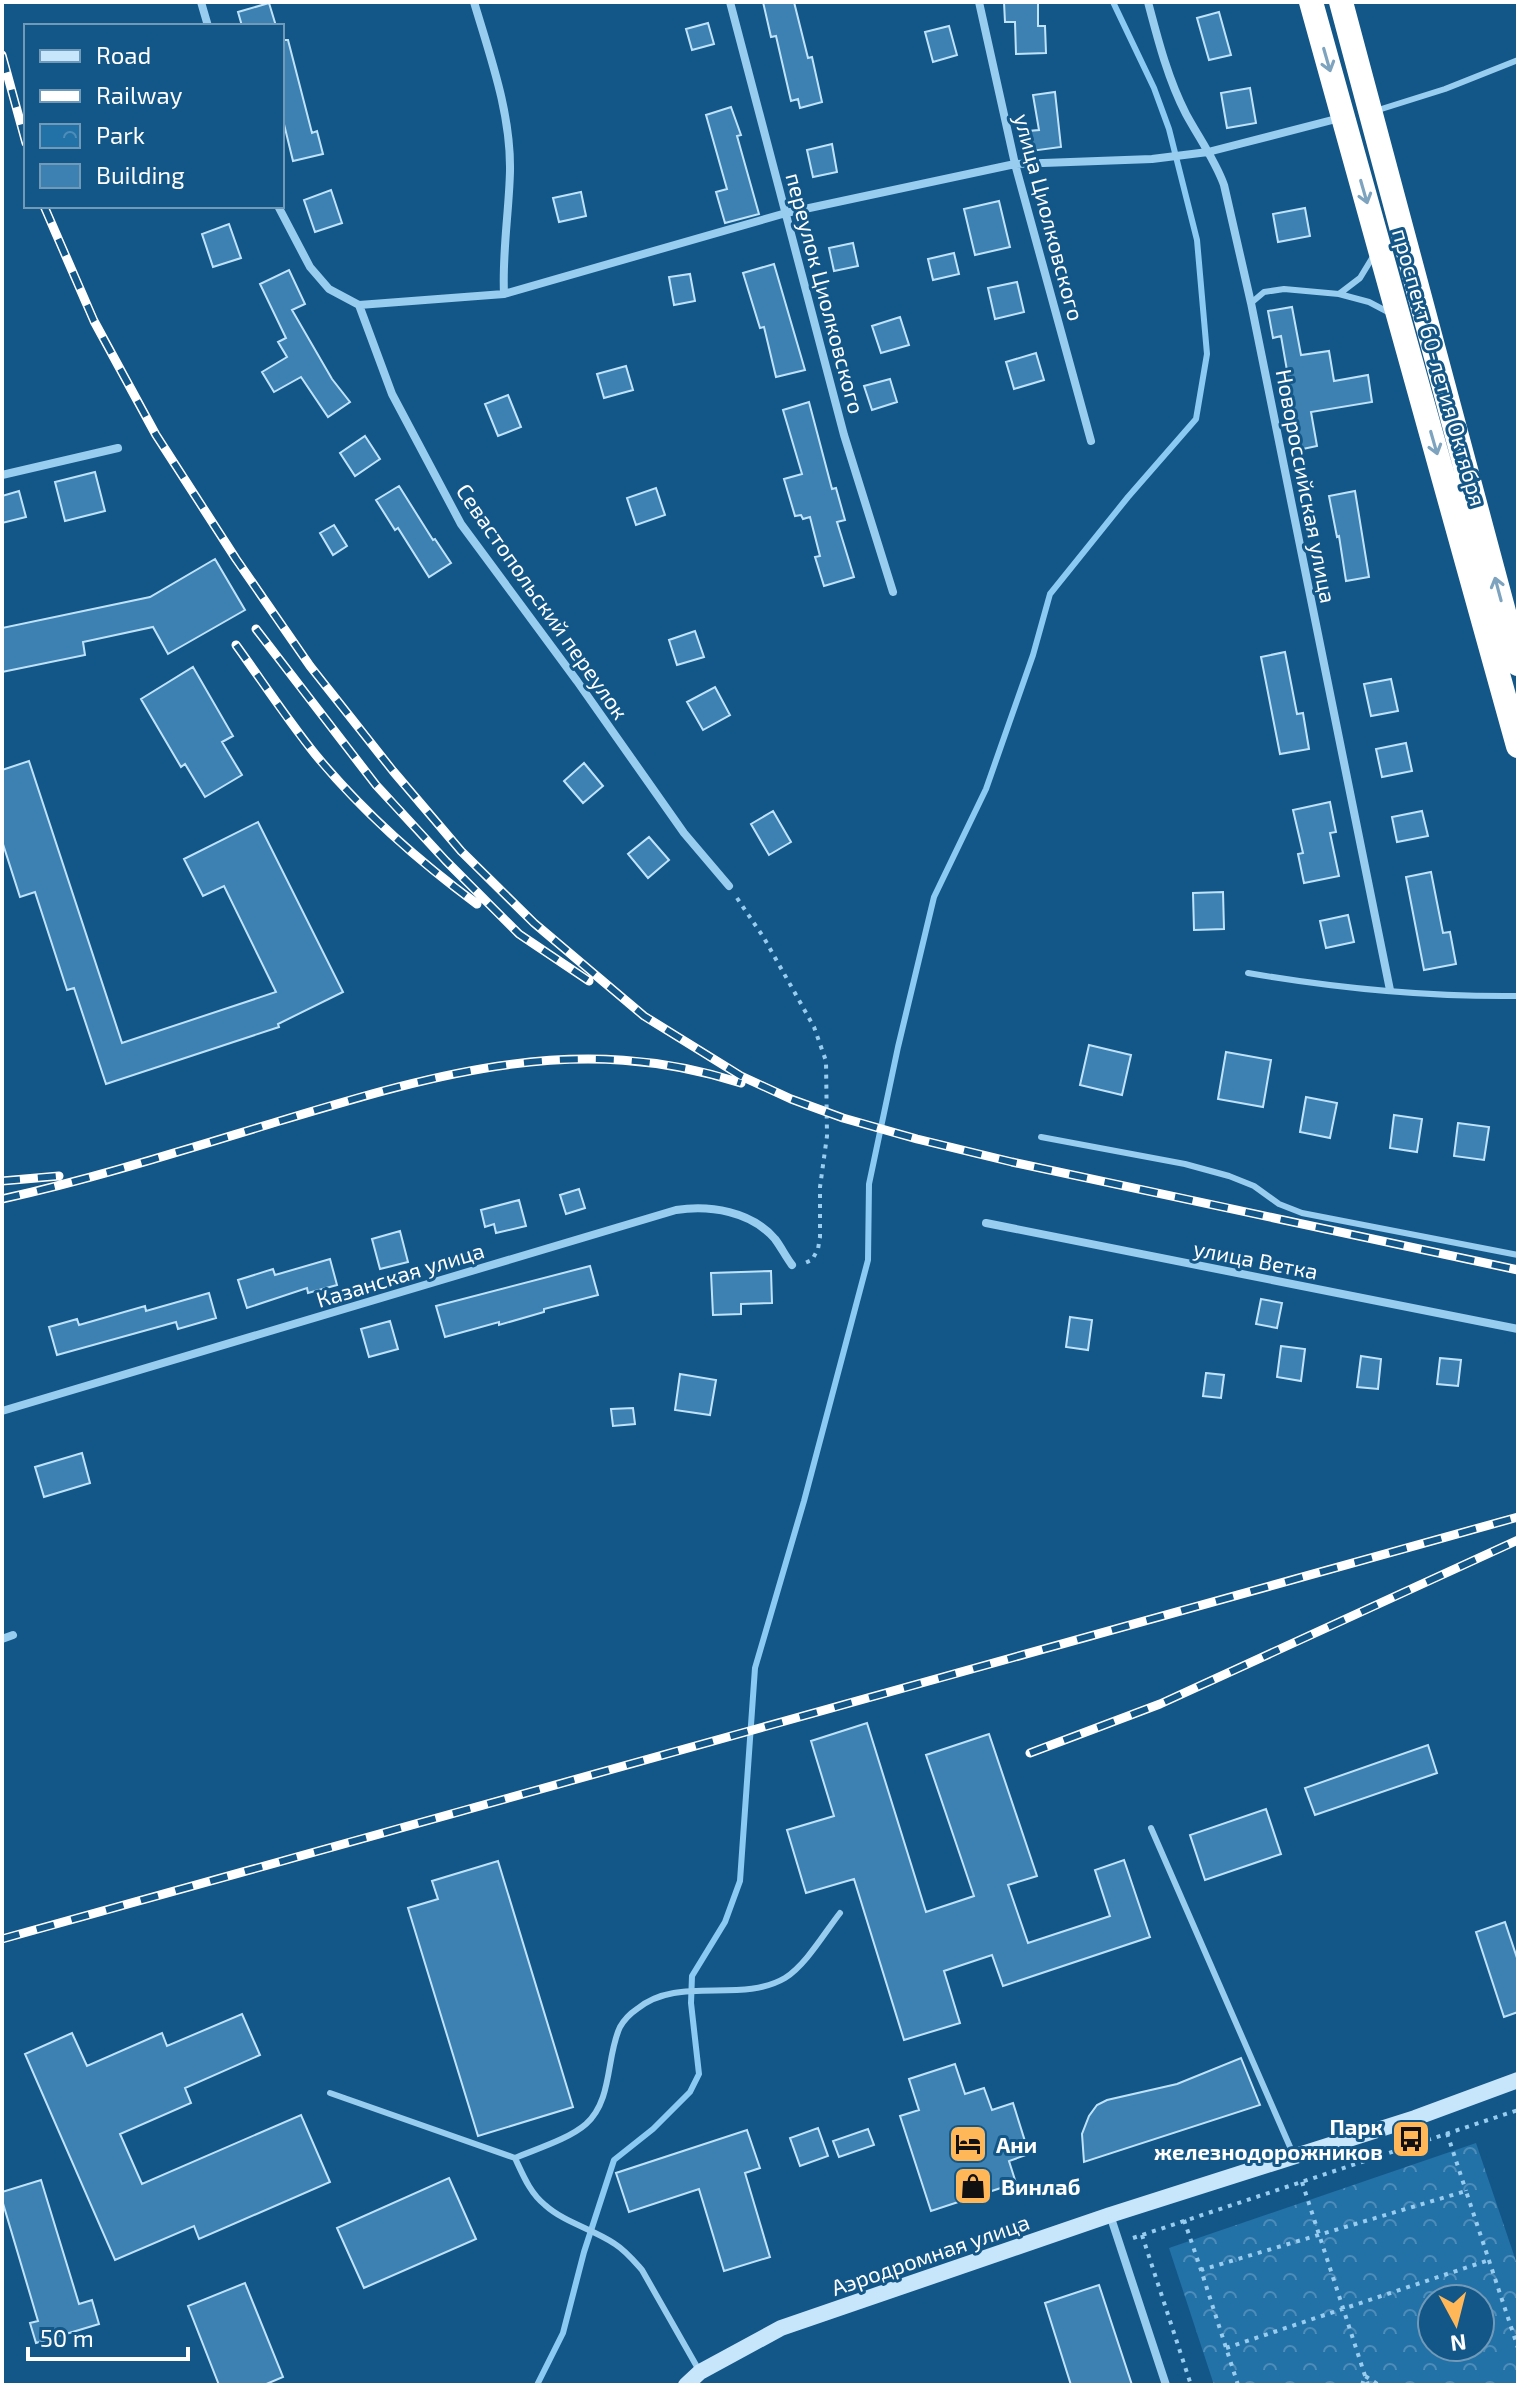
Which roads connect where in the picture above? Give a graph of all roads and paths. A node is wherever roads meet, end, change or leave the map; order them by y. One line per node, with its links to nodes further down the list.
1 (201, 2): 8 (street)
2 (474, 2): 17 (street)
3 (730, 2): 15 (street, переулок Циолковского)
4 (979, 2): 13 (street, улица Циолковского)
5 (1148, 2): 12 (street, Новороссийская улица)
6 (1311, 2): 11 (highway, проспект 60-летия Октября, one-way to 11)
7 (1341, 2): 10 (highway, проспект 60-летия Октября)
8 (207, 24)
9 (1518, 60): 10 (lane)
10 (1372, 112): 26 (highway, проспект 60-летия Октября, one-way to 10)
11 (1343, 117): 12 (street); 16 (highway, проспект 60-летия Октября, one-way to 16)
12 (1208, 152): 13 (street); 19 (street, Новороссийская улица)
13 (1015, 164): 15 (street); 22 (street, улица Циолковского)
14 (279, 208): 20 (street)
15 (786, 213): 17 (street); 25 (street, переулок Циолковского)
16 (1379, 244): 18 (lane); 21 (highway, проспект 60-летия Октября)
17 (504, 294): 20 (street)
18 (1339, 294): 19 (lane); 21 (lane)
19 (1251, 303): 30 (street, Новороссийская улица)
20 (359, 305): 28 (street, Севастопольский переулок)
21 (1399, 317): 27 (highway, проспект 60-летия Октября, one-way to 27)
22 (1091, 441)
23 (118, 448): 24 (street)
24 (2, 475)
25 (893, 592)
26 (1518, 664)
27 (1518, 746)
28 (729, 886): 35 (path)
29 (1248, 973): 30 (lane)
30 (1390, 990): 31 (lane)
31 (1518, 996)
32 (1041, 1137): 34 (lane)
33 (986, 1223): 36 (street, улица Ветка)
34 (1518, 1255)
35 (792, 1265): 37 (street, Казанская улица)
36 (1518, 1329)
37 (2, 1411)
38 (13, 1635): 39 (street)
39 (2, 1639)
40 (1151, 1828): 46 (lane)
41 (840, 1913): 47 (lane)
42 (1518, 2080): 46 (street, Аэродромная улица)
43 (330, 2093): 47 (lane)
44 (1518, 2110): 45 (path)
45 (1447, 2133): 48 (path); 49 (path)
46 (1294, 2156): 50 (street, Аэродромная улица)
47 (515, 2158): 60 (lane)
48 (1302, 2181): 51 (path); 53 (path)
49 (1466, 2191): 53 (path); 55 (path)
50 (1110, 2215): 54 (street); 60 (street, Аэродромная улица)
51 (1184, 2220): 52 (path); 56 (path)
52 (1142, 2235): 54 (path); 64 (path)
53 (1320, 2235): 56 (path); 57 (path)
54 (1119, 2243): 63 (street)
55 (1489, 2260): 57 (path); 59 (path)
56 (1201, 2270): 58 (path)
57 (1343, 2309): 58 (path); 61 (path)
58 (1226, 2348): 65 (path)
59 (1518, 2348)
60 (700, 2372): 62 (street, Аэродромная улица)
61 (1365, 2376): 66 (path); 67 (path)
62 (686, 2385)
63 (1166, 2385)
64 (1191, 2385)
65 (1238, 2385)
66 (1365, 2385)
67 (1379, 2385)

